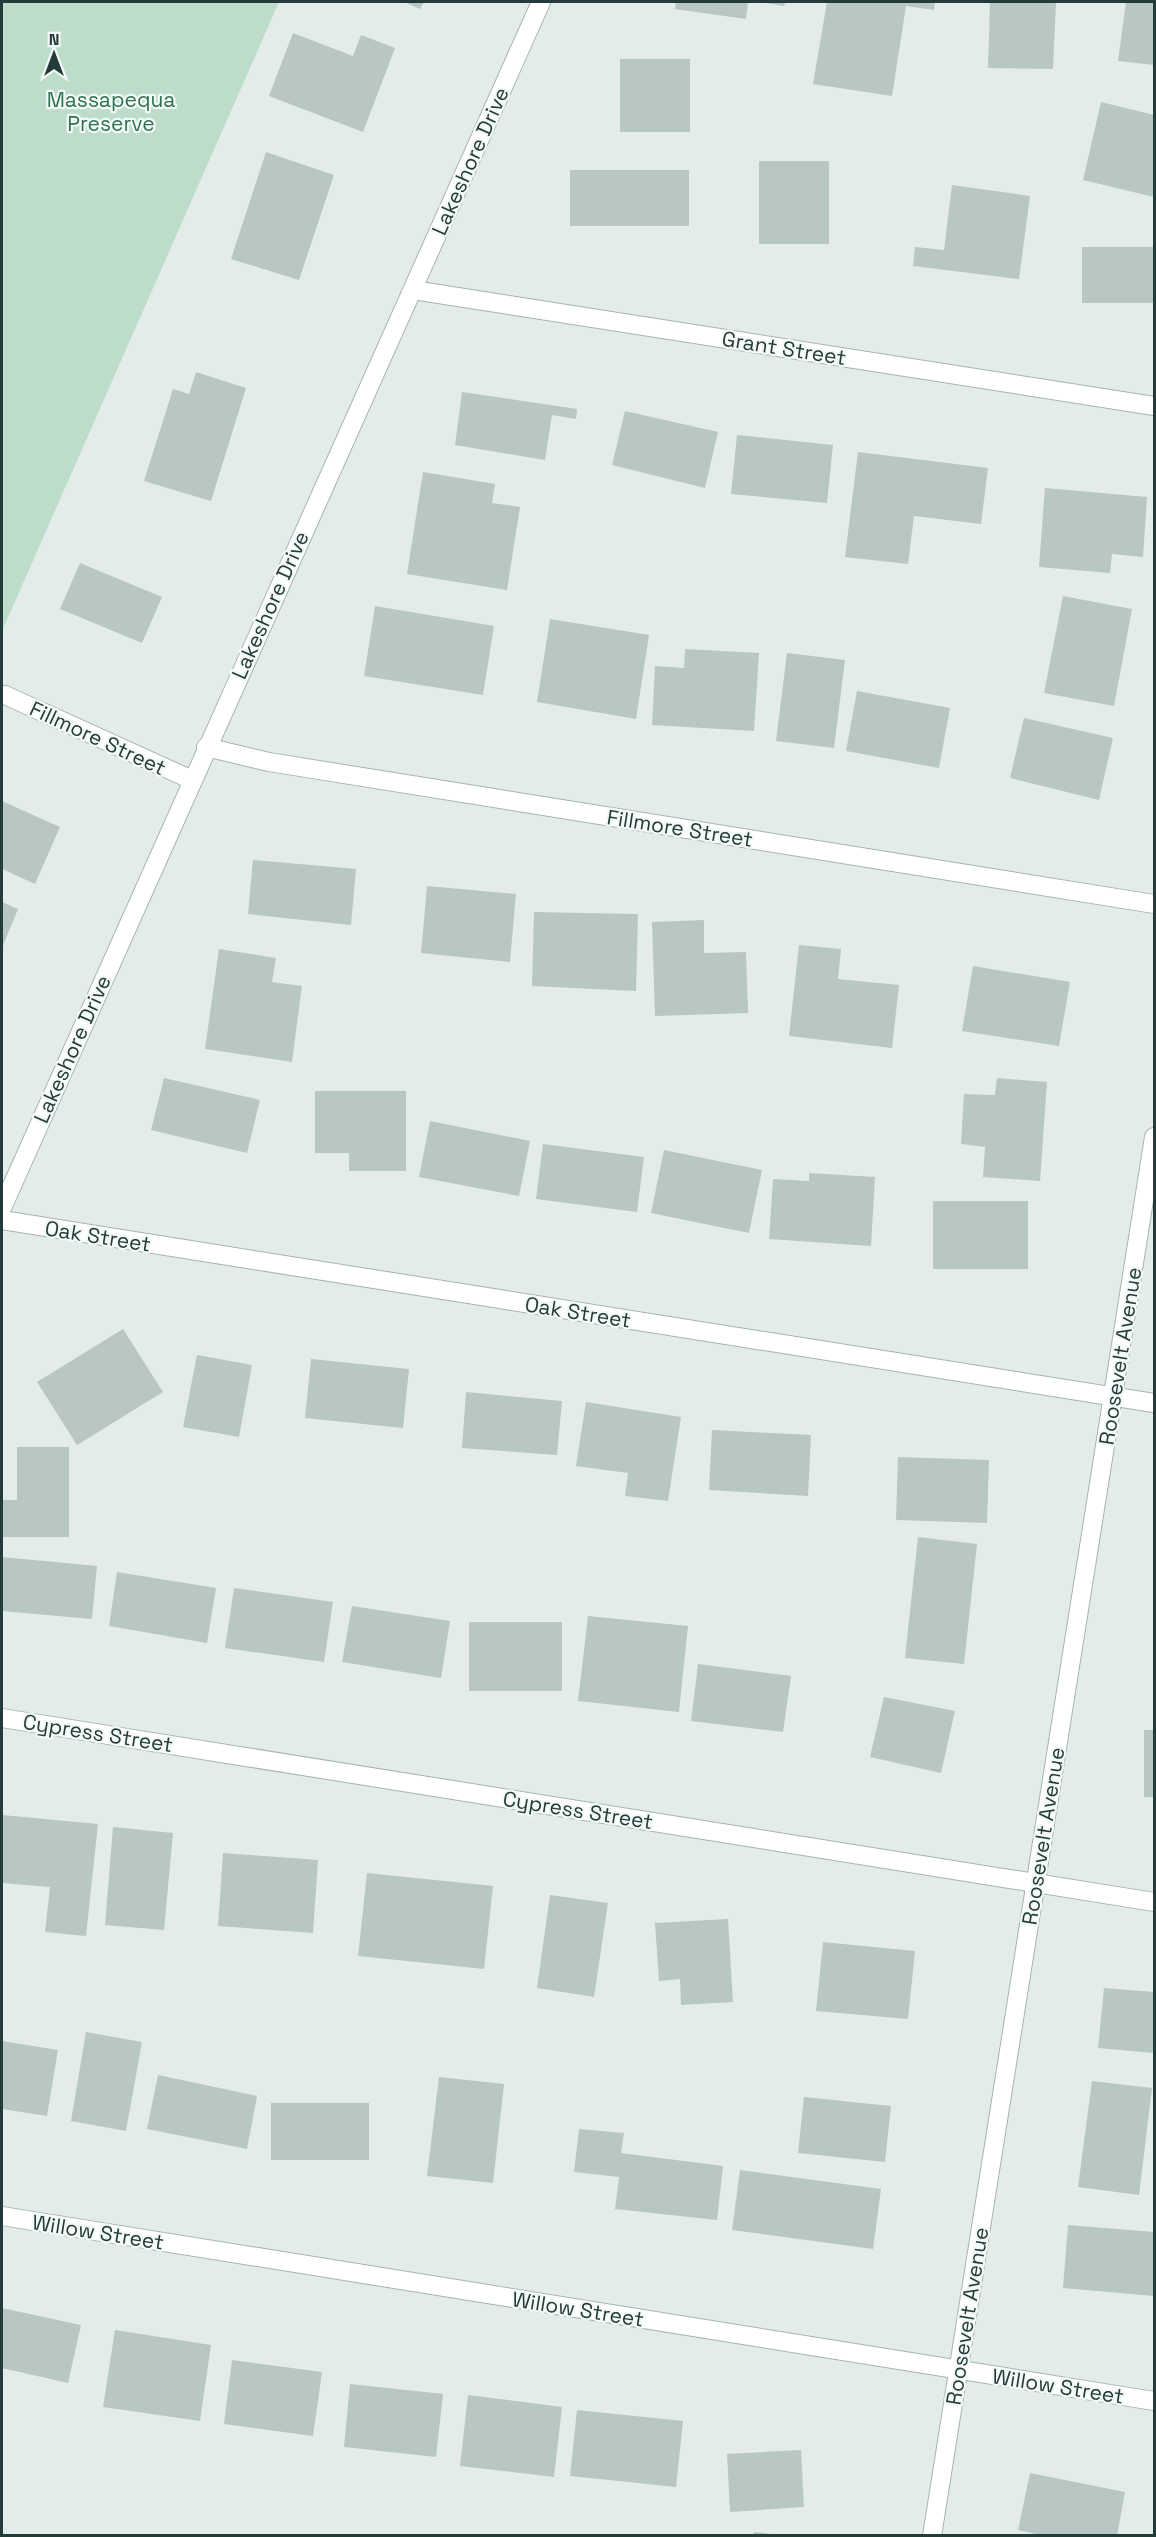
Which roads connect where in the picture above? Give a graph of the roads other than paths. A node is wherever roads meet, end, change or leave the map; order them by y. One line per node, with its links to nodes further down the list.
1 (541, 2): 2 (street, Lakeshore Drive)
2 (413, 290): 3 (street, Grant Street); 5 (street, Lakeshore Drive)
3 (1155, 406)
4 (5, 695): 6 (street, Fillmore Street)
5 (206, 747): 6 (street, Lakeshore Drive); 7 (street, Fillmore Street)
6 (192, 780): 9 (street, Lakeshore Drive)
7 (1155, 904)
8 (1155, 1137): 11 (street, Roosevelt Avenue)
9 (2, 1208)
10 (2, 1220): 11 (street, Oak Street)
11 (1113, 1397): 12 (street, Oak Street); 14 (street, Roosevelt Avenue)
12 (1155, 1403)
13 (2, 1718): 14 (street, Cypress Street)
14 (1036, 1883): 15 (street, Cypress Street); 17 (street, Roosevelt Avenue)
15 (1155, 1902)
16 (2, 2216): 17 (street, Willow Street)
17 (958, 2370): 18 (street, Willow Street); 19 (street, Roosevelt Avenue)
18 (1155, 2402)
19 (932, 2535)

